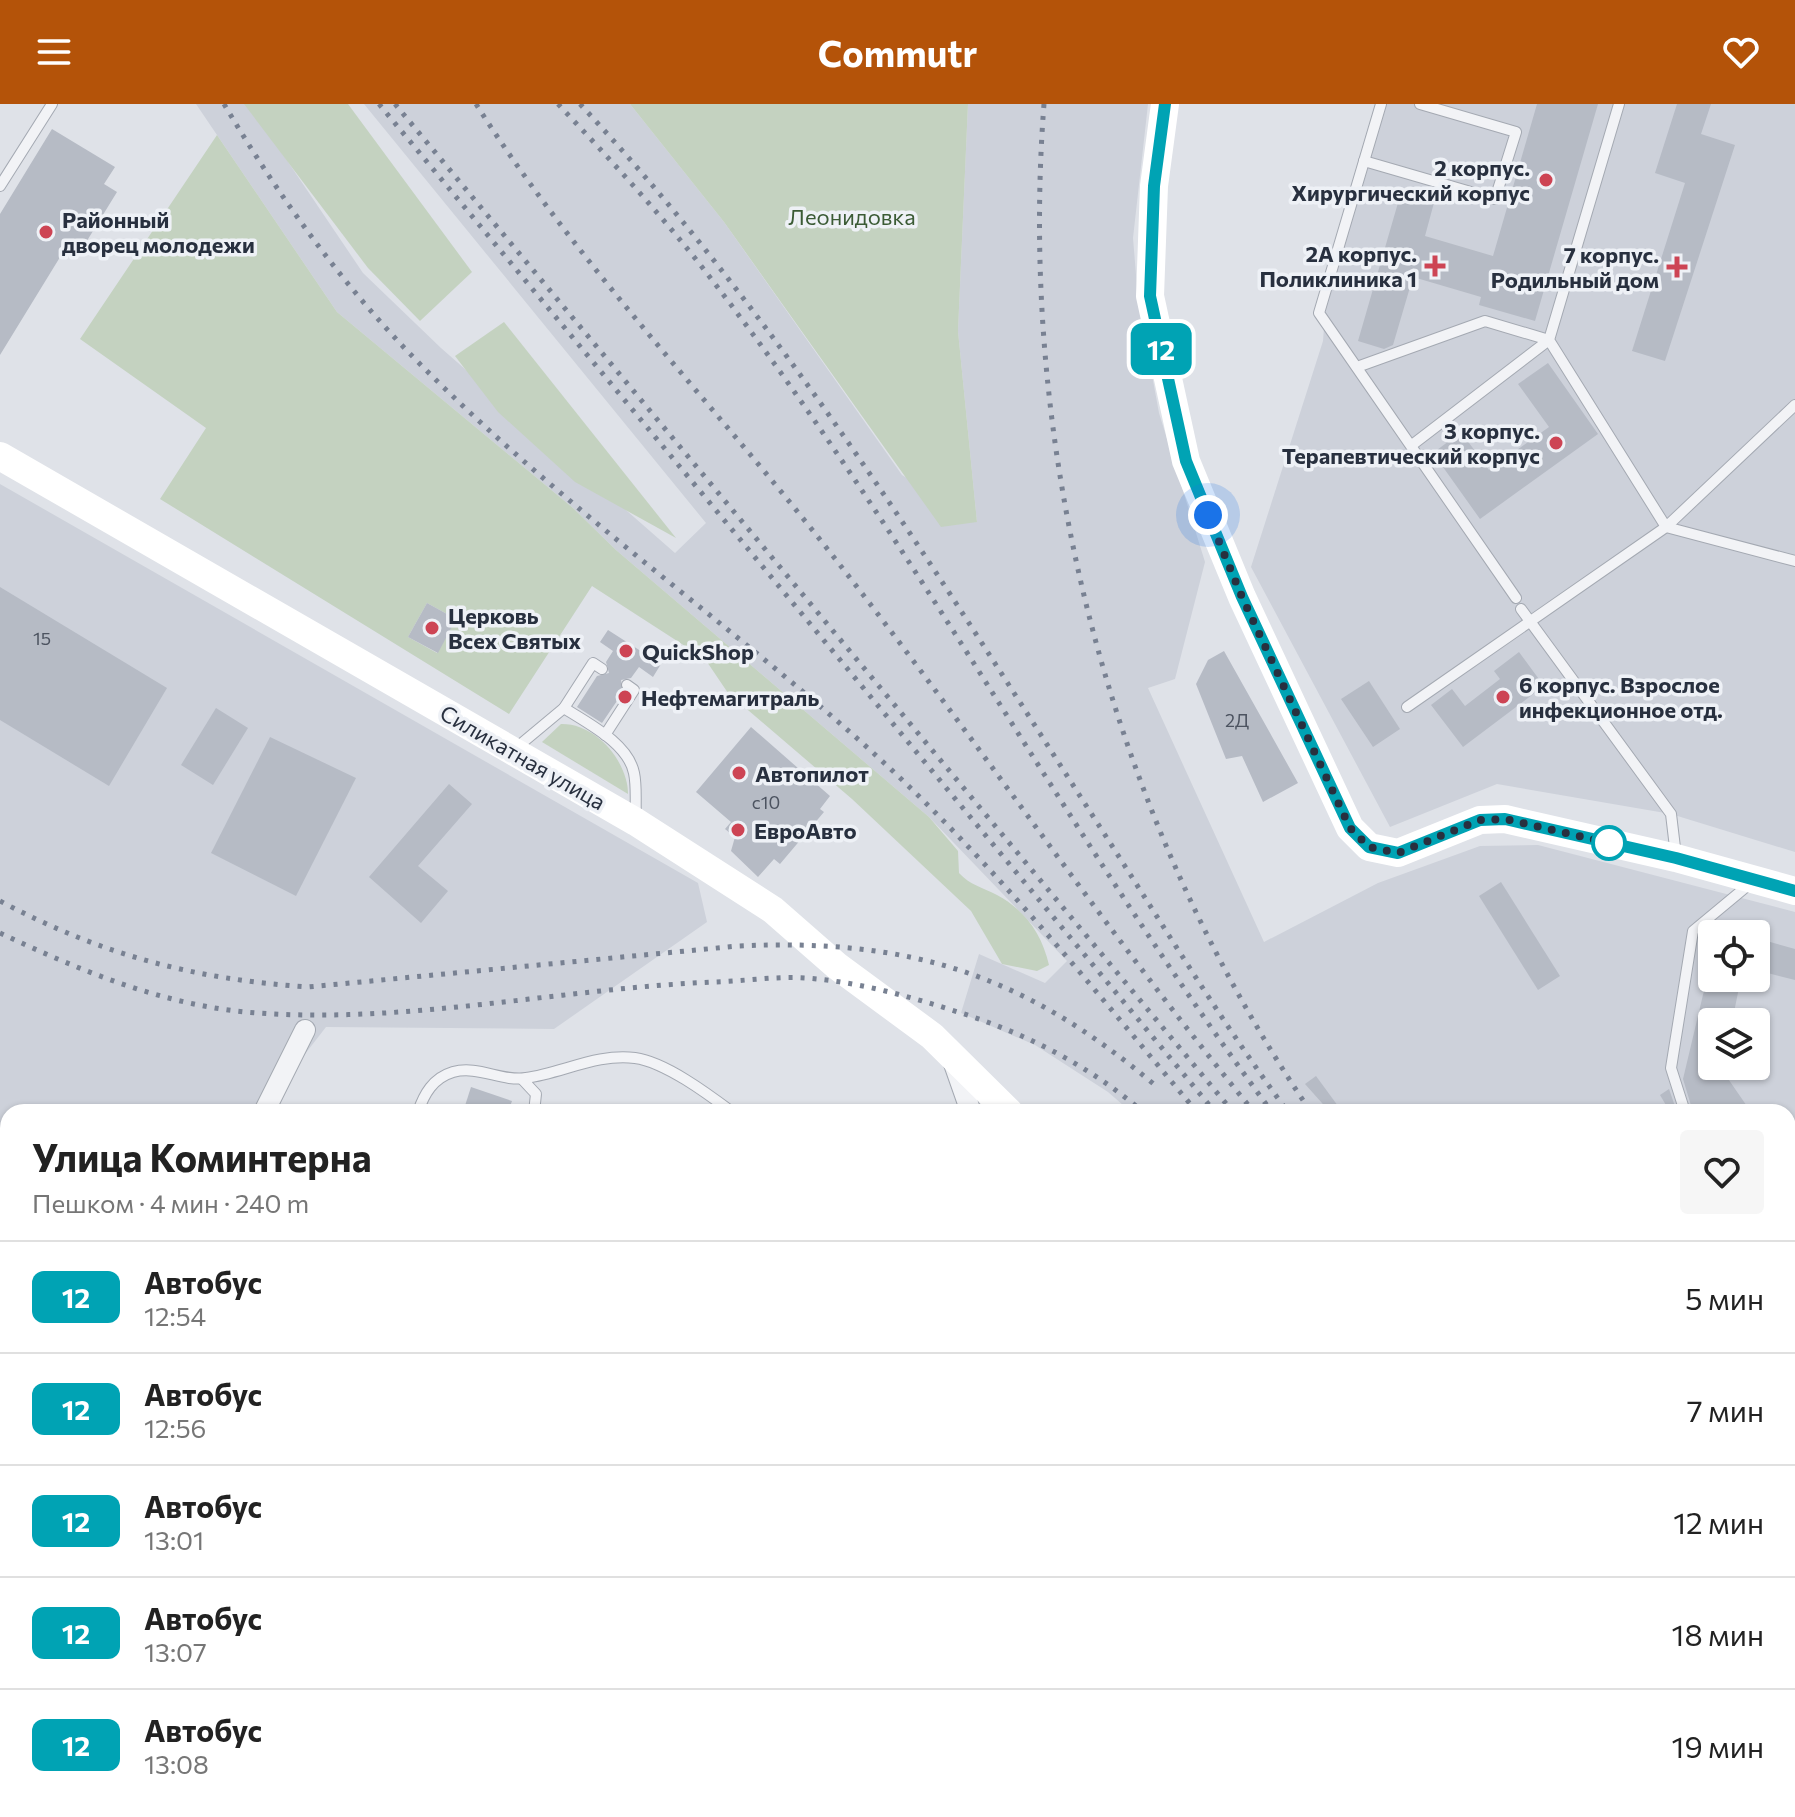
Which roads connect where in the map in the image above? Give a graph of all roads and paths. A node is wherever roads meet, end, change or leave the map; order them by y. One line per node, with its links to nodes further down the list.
1 (52, 104): 7 (lane)
2 (1165, 104): 25 (street)
3 (1381, 104): 6 (lane)
4 (1420, 104): 6 (lane)
5 (1619, 104): 8 (lane)
6 (1364, 161): 9 (lane)
7 (0, 186)
8 (1549, 340): 9 (lane); 11 (lane); 13 (lane)
9 (1357, 367): 11 (lane)
10 (1795, 405): 13 (lane)
11 (1412, 445): 15 (lane)
12 (0, 456): 23 (street, Силикатная улица)
13 (1666, 527): 14 (lane); 17 (lane)
14 (1795, 561)
15 (1516, 598)
16 (1521, 609): 17 (lane)
17 (1531, 622): 20 (lane); 25 (lane)
18 (602, 669): 21 (lane)
19 (627, 685): 22 (lane)
20 (1407, 707)
21 (564, 708): 22 (lane); 23 (lane)
22 (605, 735): 24 (lane)
23 (513, 751): 24 (street, Силикатная улица)
24 (636, 822): 29 (street, Силикатная улица)
25 (1677, 849): 26 (street)
26 (1754, 876): 27 (street); 37 (lane)
27 (1795, 891)
28 (305, 1030): 31 (street)
29 (949, 1051): 35 (street); 36 (street, Силикатная улица)
30 (522, 1079): 32 (lane); 33 (lane); 34 (lane)
31 (268, 1104)
32 (420, 1104)
33 (535, 1104)
34 (721, 1104)
35 (968, 1104)
36 (1001, 1104)
37 (1682, 1104)

